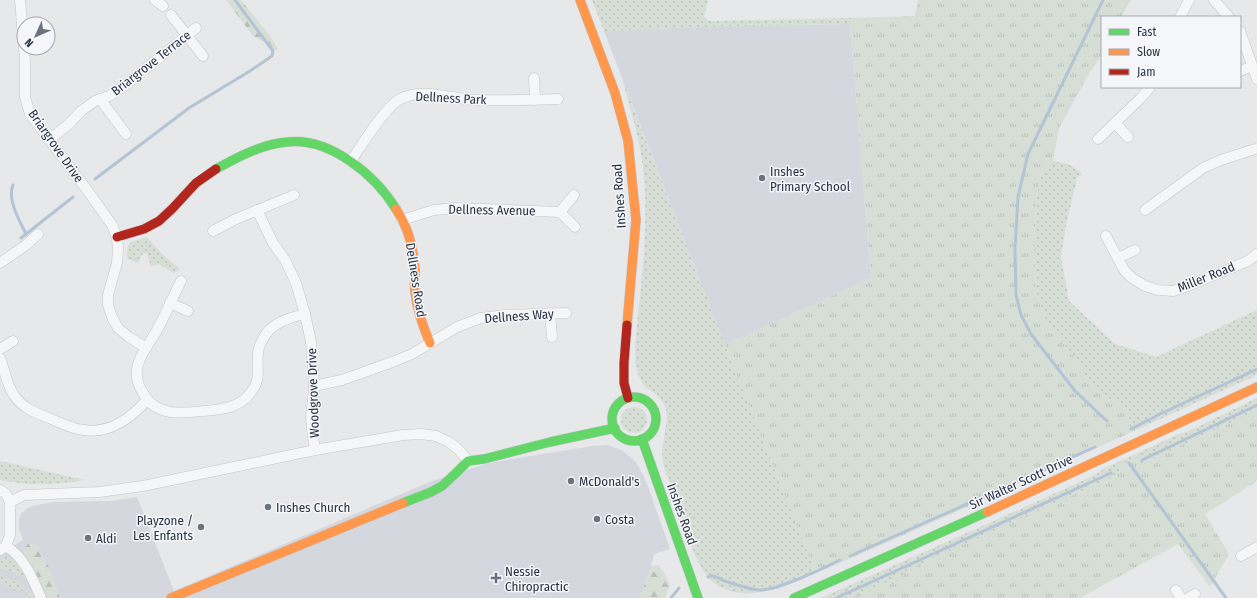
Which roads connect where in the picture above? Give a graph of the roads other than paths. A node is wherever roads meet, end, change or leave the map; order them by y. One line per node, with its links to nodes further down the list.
1 (20, 0): 26 (street, Briargrove Drive)
2 (155, 0): 6 (street)
3 (580, 0): 58 (street, Inshes Road)
4 (1189, 0): 8 (street)
5 (1214, 0): 9 (street)
6 (163, 6)
7 (171, 15): 12 (street)
8 (1181, 16)
9 (1228, 16)
10 (196, 28): 12 (street, Briargrove Terrace)
11 (1241, 34): 14 (street)
12 (187, 36): 13 (street); 19 (street, Briargrove Terrace)
13 (203, 56)
14 (1252, 66): 15 (street); 17 (street)
15 (1241, 71)
16 (534, 78): 21 (street)
17 (1257, 79)
18 (1149, 88): 22 (street)
19 (100, 99): 23 (street); 26 (street, Briargrove Terrace)
20 (558, 99): 21 (street, Dellness Park)
21 (535, 100): 28 (street, Dellness Park)
22 (1115, 123): 24 (street); 25 (street)
23 (126, 134)
24 (1128, 137)
25 (1098, 139)
26 (50, 140): 39 (street, Briargrove Drive)
27 (1257, 149): 32 (street)
28 (351, 162): 34 (street, Dellness Road); 39 (street, Dellness Road)
29 (294, 195): 31 (street)
30 (574, 195): 33 (street)
31 (257, 210): 36 (street); 48 (street, Woodgrove Drive)
32 (1145, 210)
33 (560, 212): 34 (street, Dellness Avenue); 35 (street)
34 (402, 220): 52 (street, Dellness Road)
35 (576, 227)
36 (213, 231)
37 (38, 234): 43 (street)
38 (1106, 236): 42 (street, Miller Road)
39 (117, 237): 53 (street)
40 (1135, 250): 42 (street)
41 (1257, 254): 42 (street, Miller Road)
42 (1118, 258)
43 (0, 263)
44 (181, 281): 45 (street)
45 (170, 303): 46 (street); 53 (street)
46 (188, 311)
47 (566, 313): 49 (street, Dellness Way)
48 (305, 314): 56 (street, Woodgrove Drive); 59 (street)
49 (550, 314): 50 (street); 52 (street, Dellness Way)
50 (552, 337)
51 (13, 341): 54 (street)
52 (430, 343): 56 (street)
53 (146, 348): 59 (street)
54 (0, 349)
55 (0, 358): 59 (street)
56 (314, 386): 62 (street, Woodgrove Drive)
57 (1257, 386): 72 (street, Sir Walter Scott Drive)
58 (628, 398): 60 (street); 61 (street)
59 (147, 400)
60 (615, 428): 61 (street); 63 (street)
61 (642, 439): 71 (street, Inshes Road)
62 (315, 450): 63 (street); 65 (street)
63 (468, 462): 70 (street)
64 (0, 490): 65 (street)
65 (10, 502): 67 (street)
66 (1257, 547): 68 (street)
67 (3, 548): 69 (street)
68 (1241, 556)
69 (41, 598)
70 (171, 598)
71 (698, 598)
72 (794, 598)

